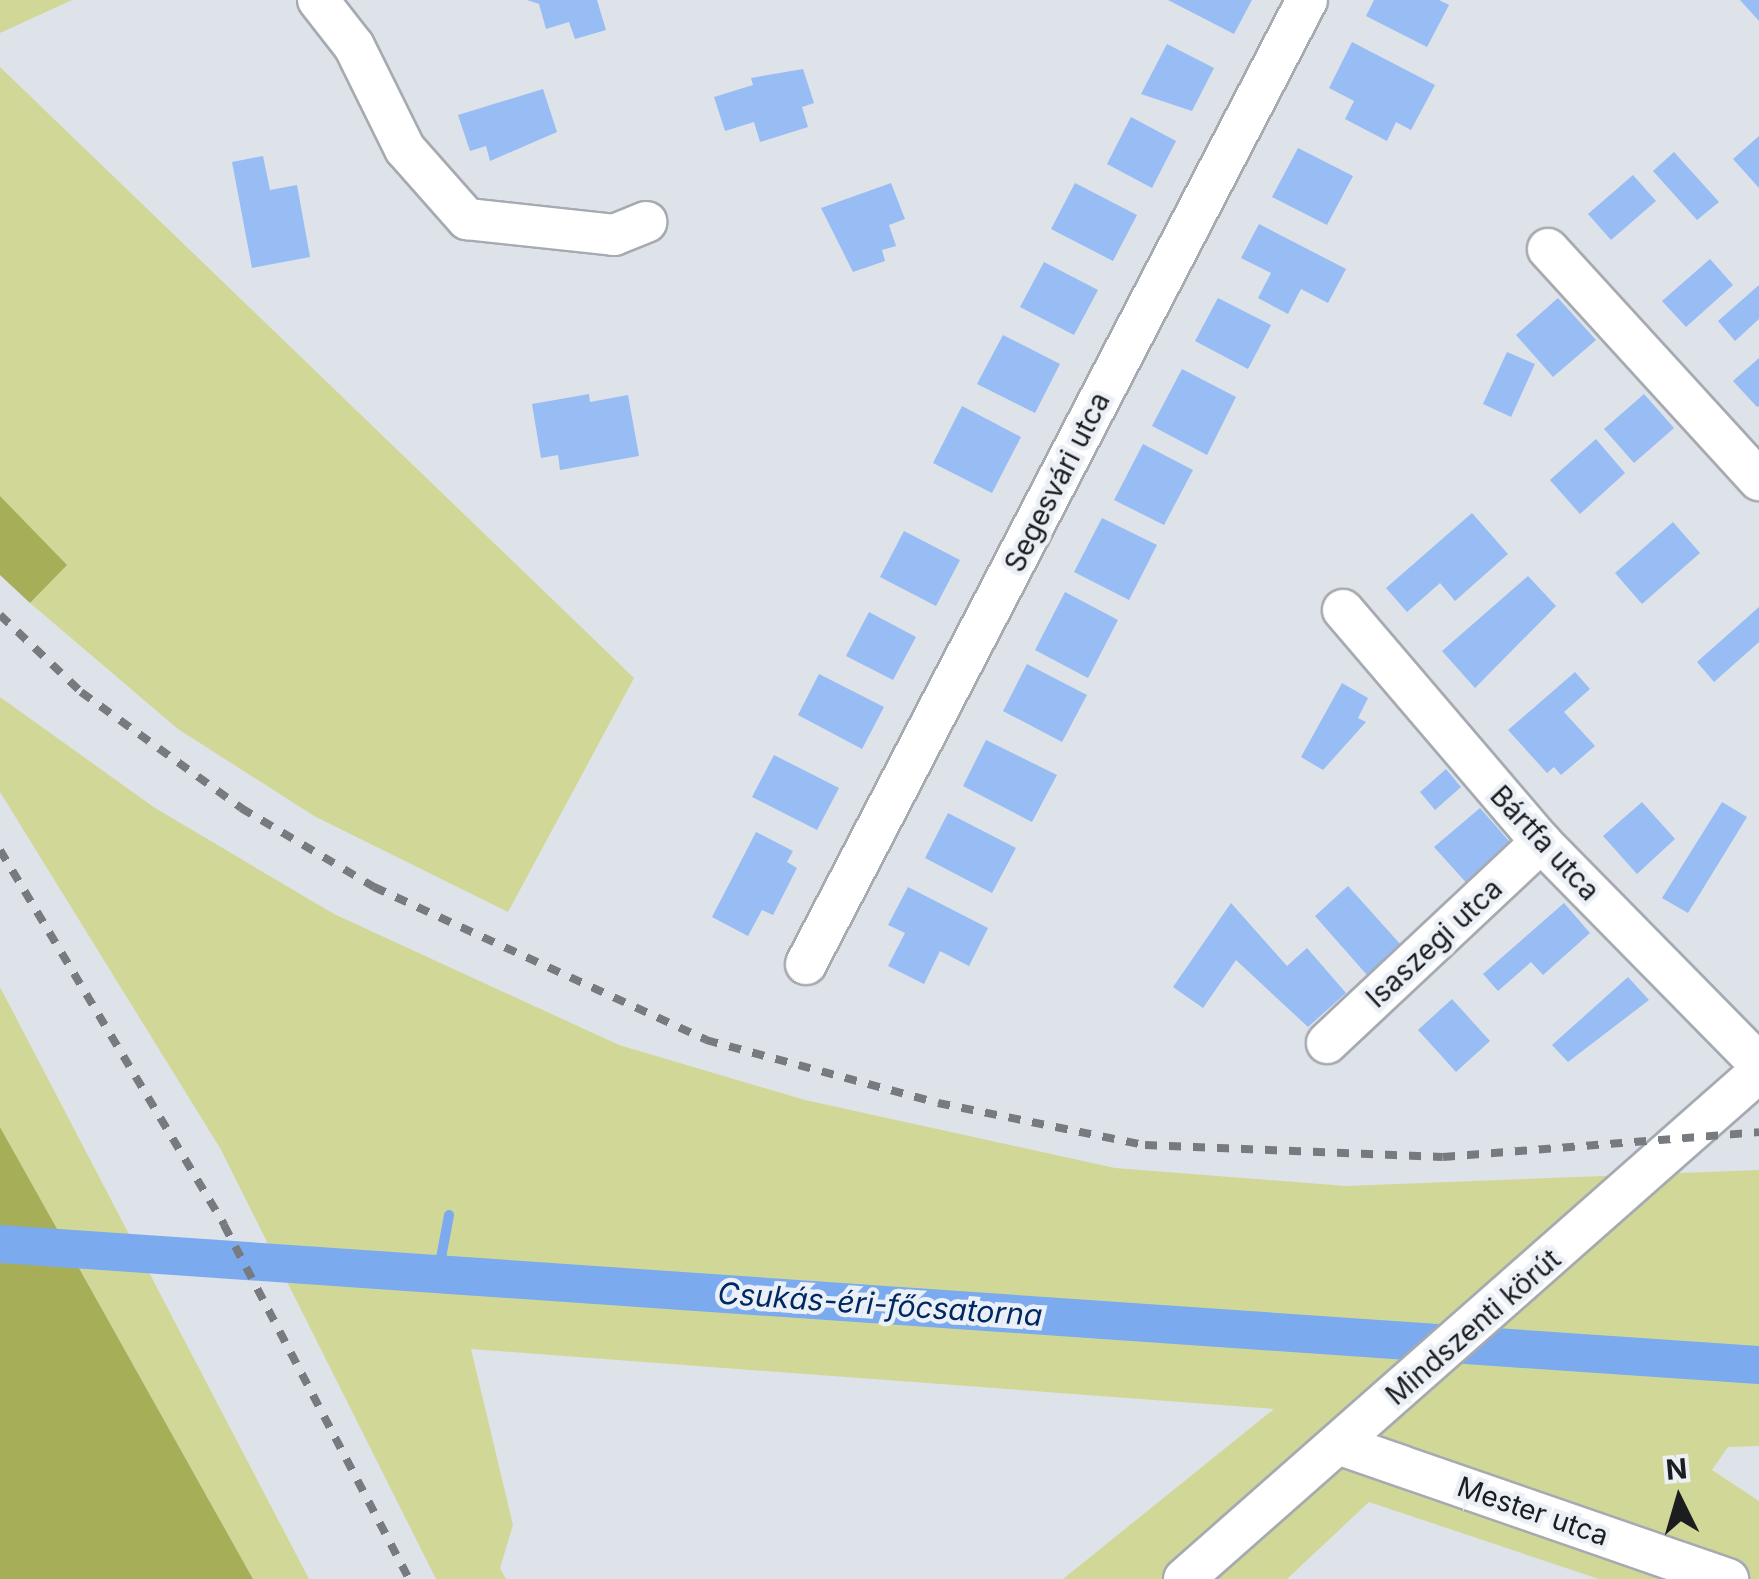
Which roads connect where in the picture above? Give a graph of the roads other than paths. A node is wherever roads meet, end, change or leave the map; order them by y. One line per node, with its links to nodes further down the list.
1 (318, 0): 3 (street)
2 (1307, 0): 8 (street, Segesvári utca)
3 (646, 222)
4 (1548, 249): 5 (street)
5 (1759, 480)
6 (1344, 610): 7 (street, Bártfa utca)
7 (1541, 842): 9 (street, Isaszegi utca); 10 (street, Bártfa utca)
8 (806, 964)
9 (1328, 1043)
10 (1759, 1064)
11 (1759, 1072): 12 (street, Mindszenti körút)
12 (1338, 1444): 13 (street, Mindszenti körút); 14 (street, Mester utca)
13 (1184, 1579)
14 (1728, 1579)

